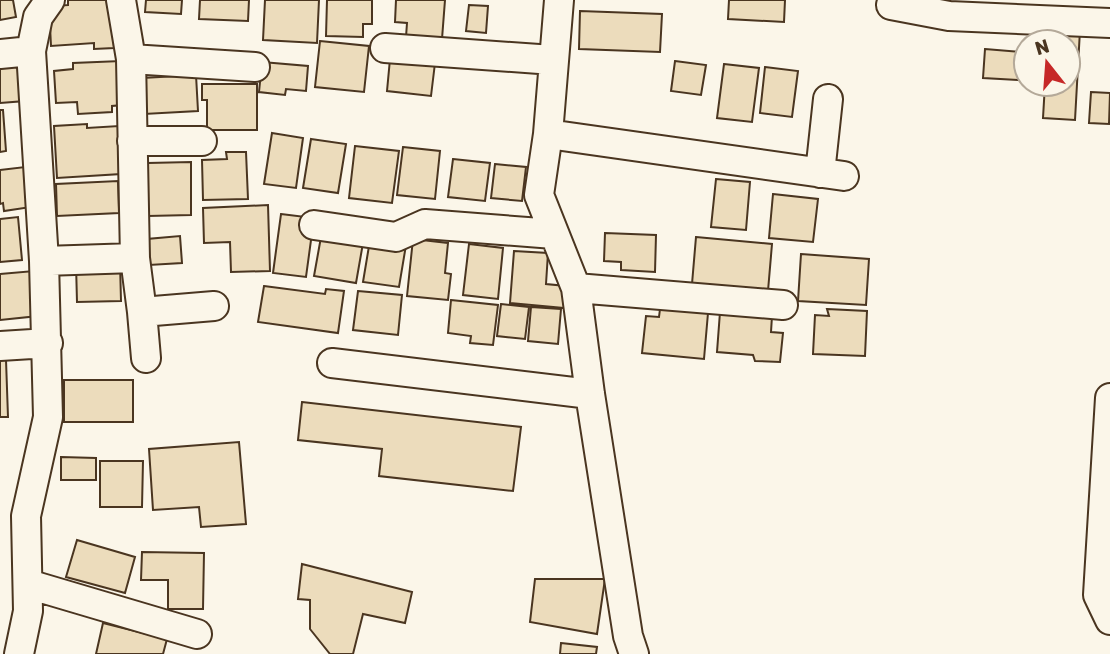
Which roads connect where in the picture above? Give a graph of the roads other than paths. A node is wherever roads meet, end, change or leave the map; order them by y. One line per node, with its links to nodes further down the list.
1 (50, 0): 9 (street)
2 (121, 0): 11 (street)
3 (559, 0): 12 (street)
4 (891, 5): 6 (street)
5 (1110, 17): 6 (street)
6 (1110, 23): 7 (street)
7 (1110, 38)
8 (385, 48): 12 (street)
9 (31, 51): 10 (street); 21 (street)
10 (0, 54)
11 (131, 59): 13 (street); 16 (street)
12 (553, 60): 15 (street)
13 (255, 66)
14 (828, 99): 15 (street)
15 (548, 134): 19 (street)
16 (132, 141): 17 (street); 20 (street)
17 (202, 141)
18 (314, 225): 19 (street)
19 (554, 234): 22 (street)
20 (135, 258): 21 (street); 25 (street)
21 (44, 261): 26 (street)
22 (576, 289): 23 (street); 30 (street)
23 (783, 305)
24 (214, 306): 25 (street)
25 (142, 312): 28 (street)
26 (48, 343): 27 (street); 32 (street)
27 (0, 346)
28 (146, 358)
29 (332, 363): 30 (street)
30 (590, 394): 36 (street)
31 (1110, 398): 33 (street)
32 (28, 584): 34 (street); 35 (street)
33 (1110, 620)
34 (197, 634)
35 (19, 654)
36 (634, 654)

